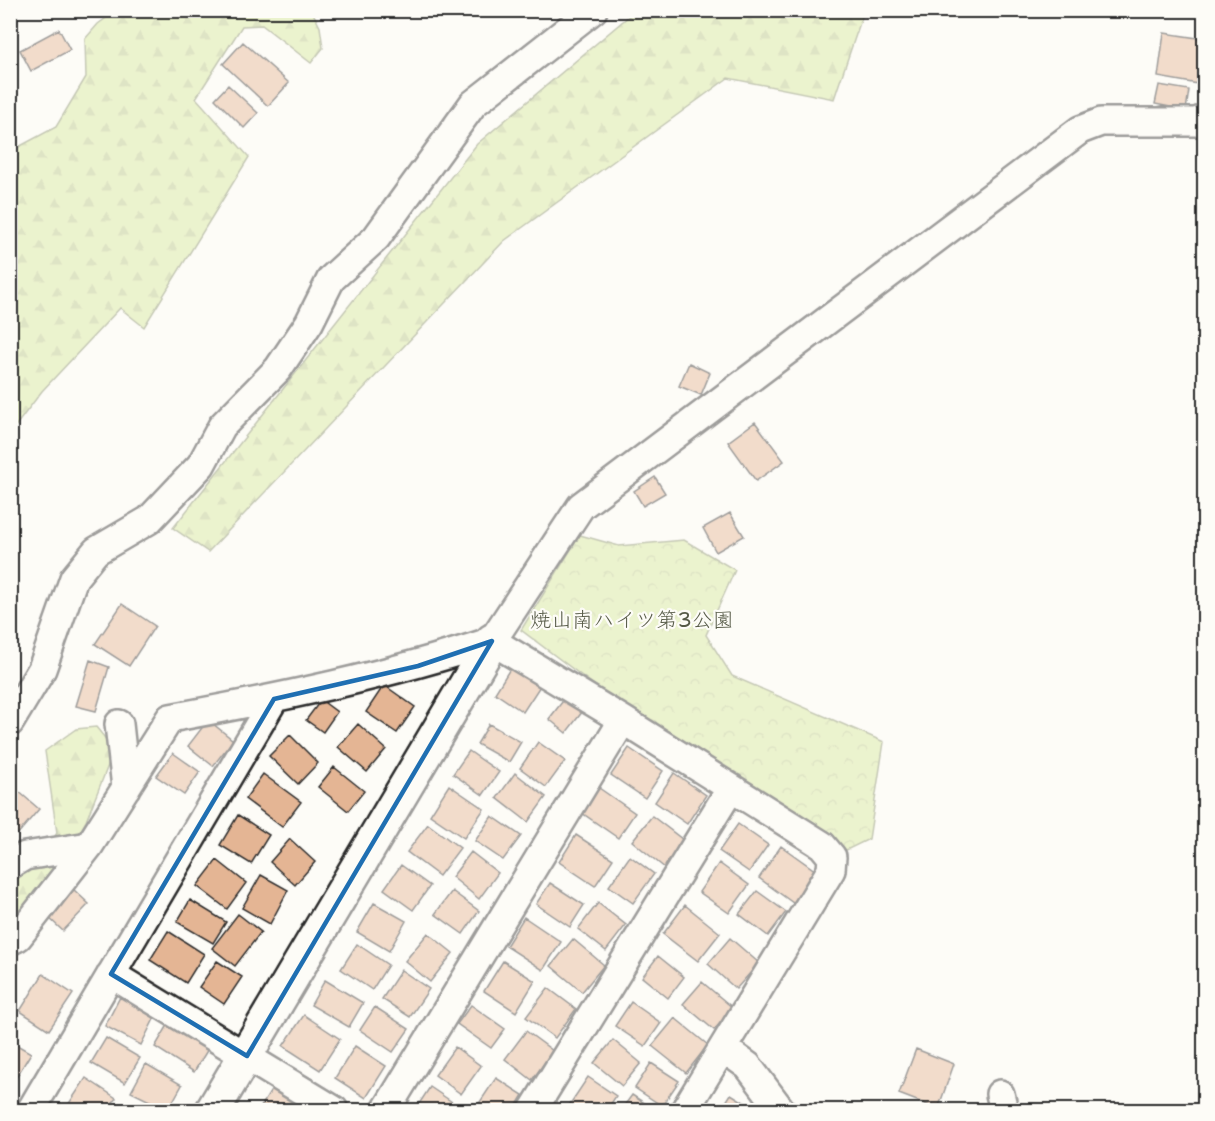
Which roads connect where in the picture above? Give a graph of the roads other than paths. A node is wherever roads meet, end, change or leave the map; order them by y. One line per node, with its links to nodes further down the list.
1 (593, 10): 6 (street)
2 (1204, 119): 3 (street)
3 (492, 641): 4 (street); 5 (street); 15 (street)
4 (274, 699): 8 (street); 13 (street)
5 (623, 720): 9 (street); 19 (street)
6 (10, 722)
7 (119, 724): 8 (street)
8 (126, 788): 10 (street)
9 (731, 788): 14 (street); 20 (street)
10 (89, 846): 11 (street); 12 (street)
11 (10, 865)
12 (10, 940)
13 (111, 974): 15 (street); 16 (street)
14 (723, 1048): 21 (street); 22 (street)
15 (247, 1056): 17 (street); 18 (street)
16 (30, 1110)
17 (213, 1110)
18 (334, 1110)
19 (386, 1110)
20 (533, 1110)
21 (685, 1110)
22 (781, 1110)

